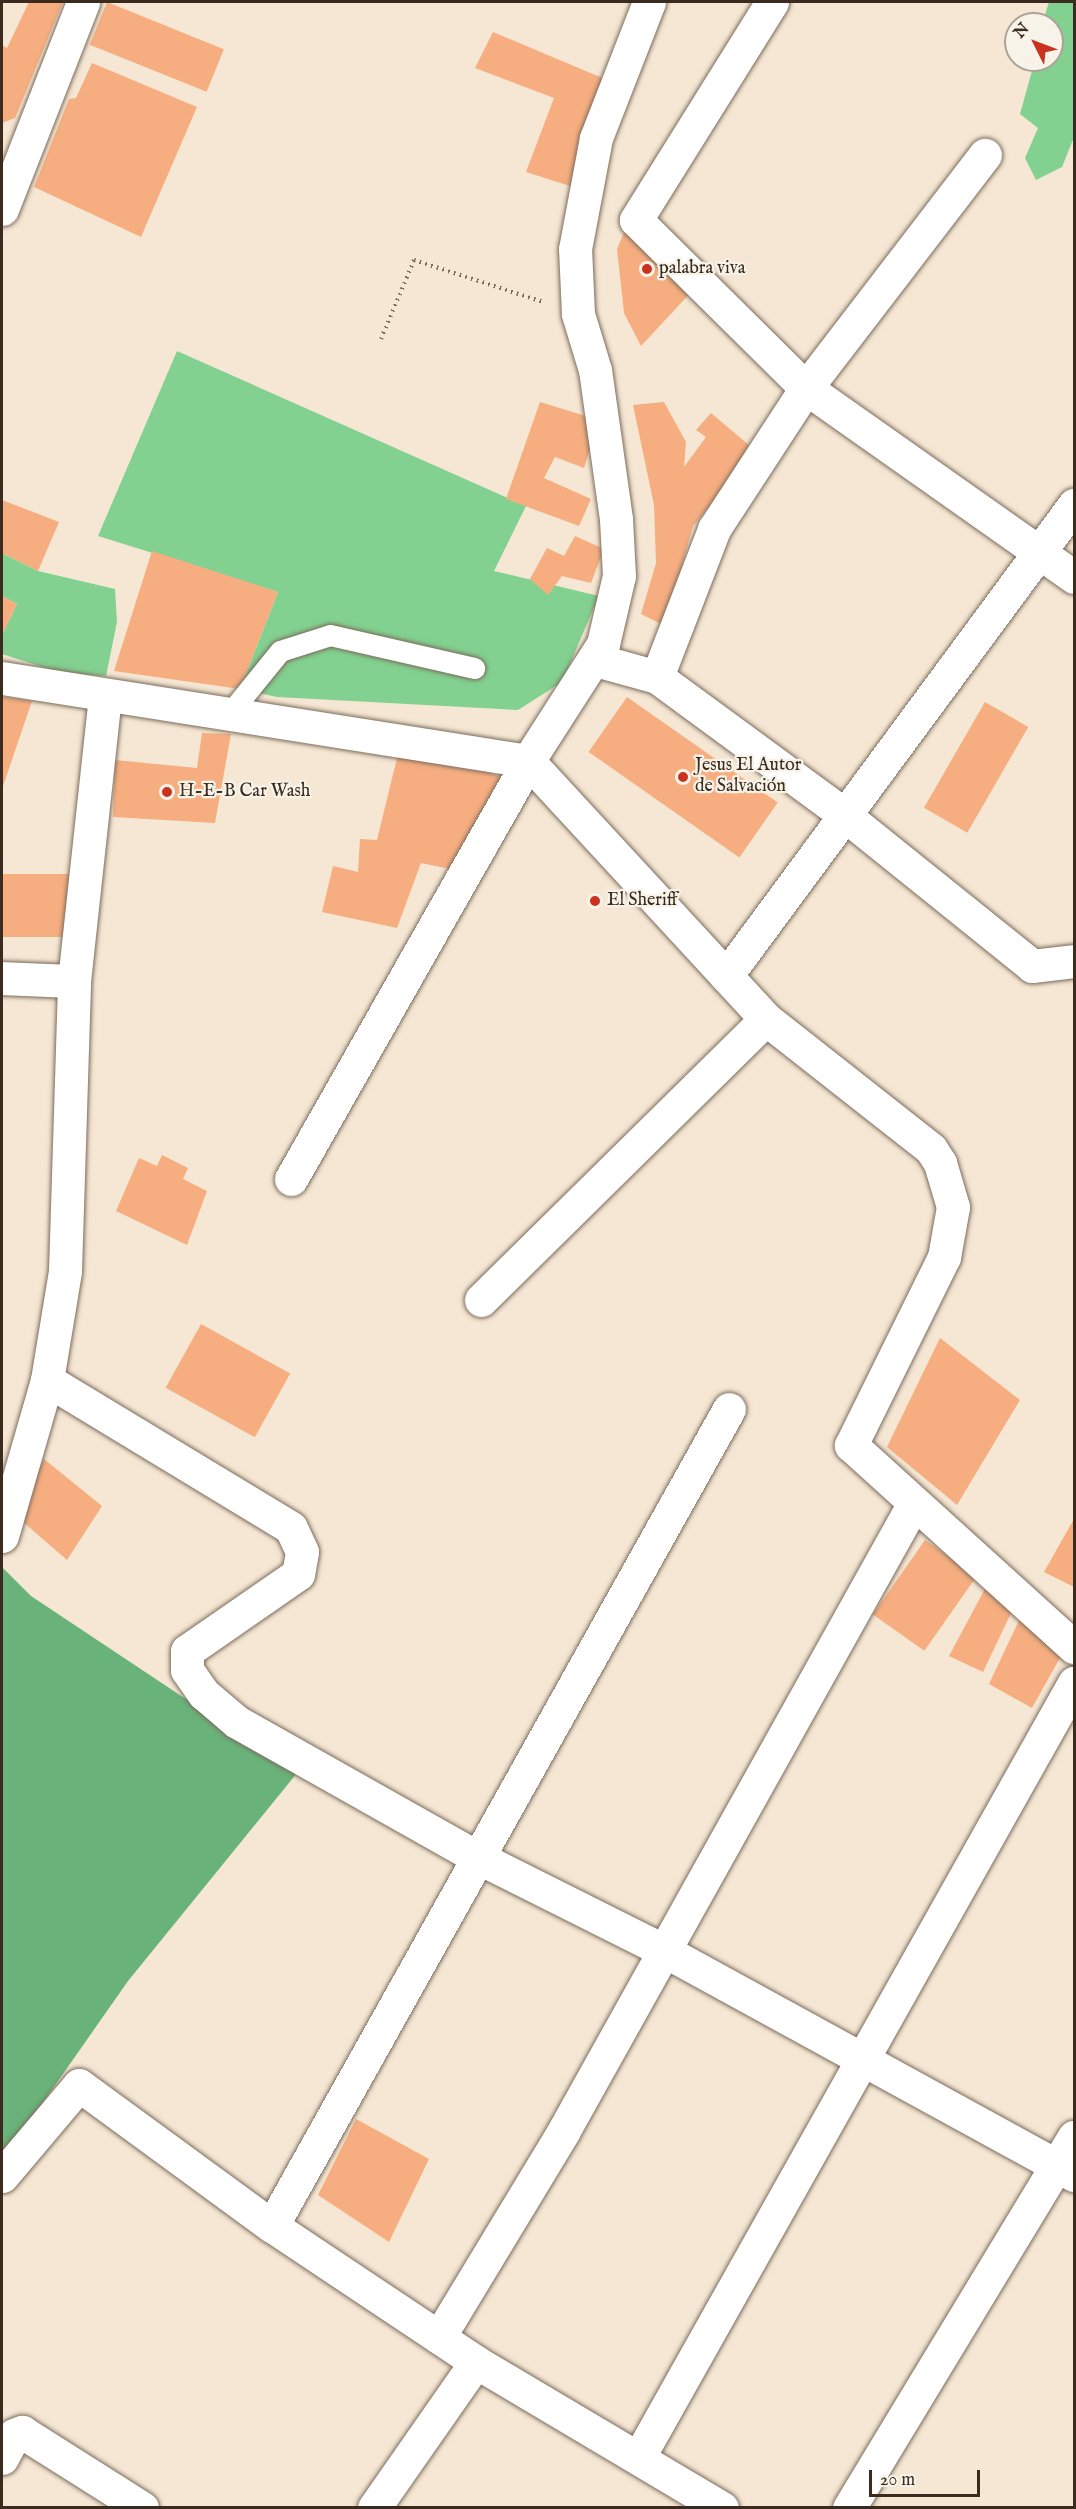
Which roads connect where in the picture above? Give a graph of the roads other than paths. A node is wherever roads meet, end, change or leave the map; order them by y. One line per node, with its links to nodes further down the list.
1 (83, 2): 4 (street)
2 (649, 2): 11 (street)
3 (772, 2): 7 (street)
4 (11, 153): 6 (street)
5 (985, 155): 7 (street)
6 (2, 209)
7 (806, 388): 9 (street); 13 (street)
8 (1074, 505): 9 (street)
9 (1039, 554): 10 (street); 18 (street)
10 (1074, 577)
11 (596, 660): 13 (street); 17 (street)
12 (474, 668): 16 (lane)
13 (657, 677): 18 (street)
14 (2, 678): 15 (street)
15 (105, 696): 16 (street); 22 (street)
16 (229, 714): 17 (street)
17 (528, 761): 20 (street); 24 (street)
18 (842, 813): 19 (street); 20 (street)
19 (1074, 961)
20 (726, 976): 23 (street)
21 (2, 978): 22 (street)
22 (74, 981): 26 (street)
23 (766, 1019): 25 (street); 28 (street)
24 (291, 1179)
25 (482, 1300)
26 (47, 1380): 29 (street); 32 (street)
27 (729, 1409): 32 (street)
28 (914, 1503): 30 (street); 33 (street)
29 (2, 1536)
30 (1074, 1647)
31 (1074, 1683): 34 (street)
32 (475, 1856): 33 (street); 38 (street)
33 (661, 1949): 34 (street); 39 (street)
34 (861, 2060): 36 (street); 41 (street)
35 (1074, 2137): 36 (street)
36 (1066, 2171): 46 (street)
37 (2, 2176): 38 (street)
38 (272, 2226): 39 (street)
39 (439, 2337): 40 (street)
40 (477, 2362): 41 (street); 44 (street)
41 (640, 2455): 45 (street)
42 (2, 2458): 43 (street)
43 (142, 2508)
44 (374, 2508)
45 (722, 2508)
46 (849, 2508)

